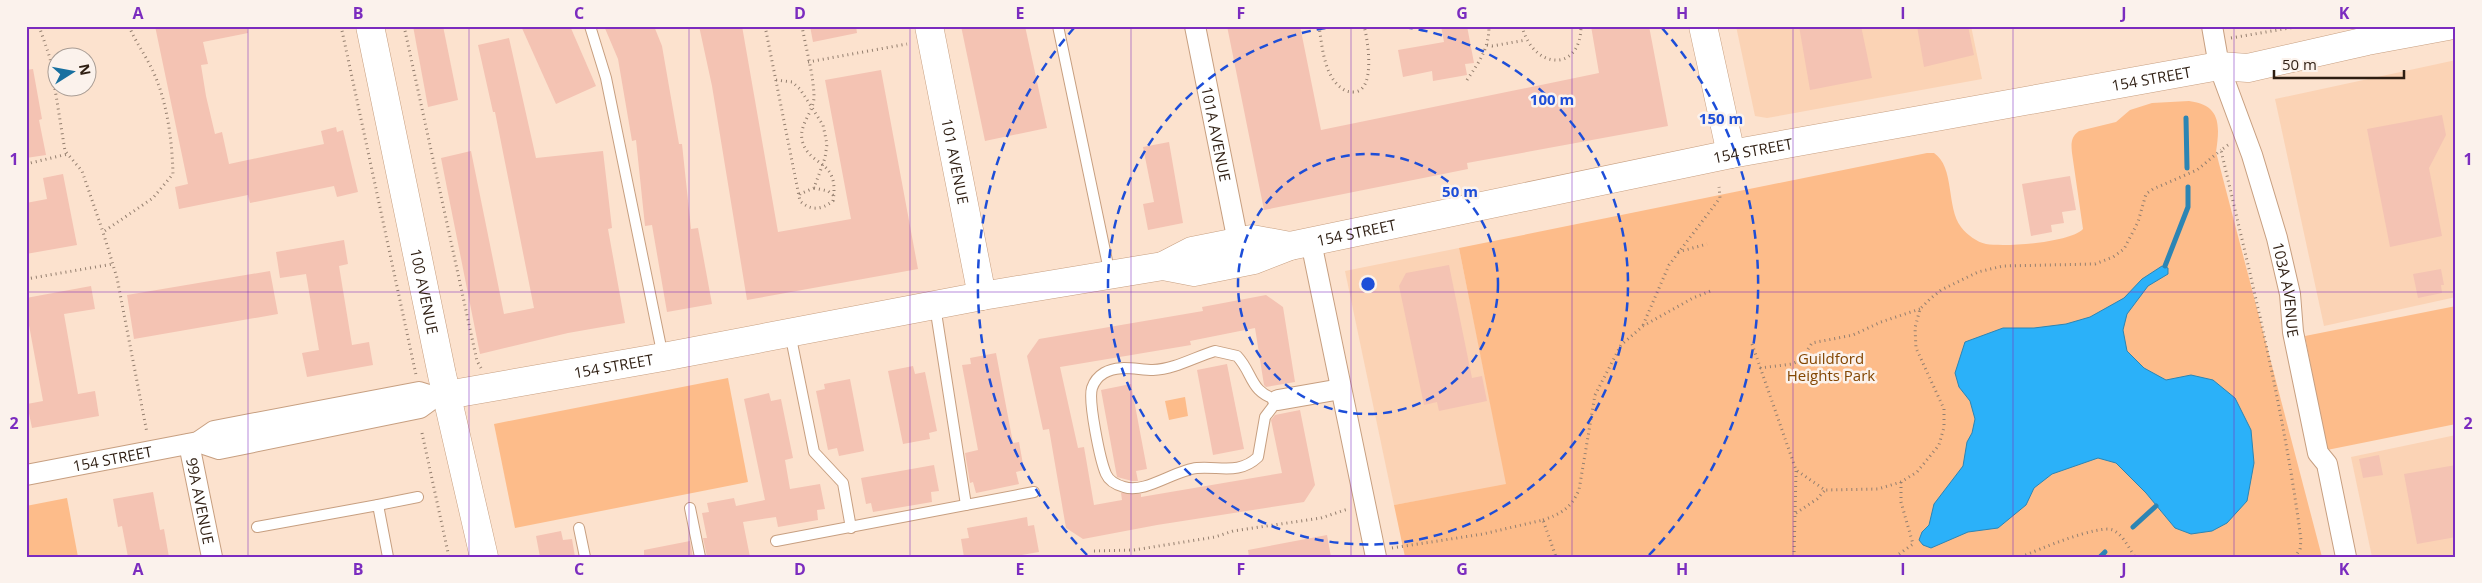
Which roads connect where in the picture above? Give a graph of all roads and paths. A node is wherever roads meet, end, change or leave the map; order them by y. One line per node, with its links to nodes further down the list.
1 (39, 26): 33 (path)
2 (129, 26): 41 (path)
3 (341, 26): 62 (path)
4 (370, 26): 64 (main road, 100 AVENUE)
5 (404, 26): 60 (path)
6 (590, 26): 59 (lane)
7 (765, 26): 28 (path)
8 (802, 26): 26 (path)
9 (929, 26): 53 (main road, 101 AVENUE)
10 (1058, 26): 50 (lane)
11 (1195, 26): 42 (street, 101A AVENUE)
12 (1319, 26): 13 (path)
13 (1364, 26)
14 (1489, 26): 25 (path)
15 (1522, 26): 23 (path)
16 (1582, 26): 23 (path)
17 (1704, 26): 34 (main road)
18 (2212, 26): 27 (street, 103A AVENUE)
19 (2302, 26): 22 (path)
20 (2364, 26): 27 (main road, 154 STREET)
21 (2448, 26): 27 (main road, 154 STREET)
22 (2236, 36)
23 (1526, 40): 25 (path)
24 (907, 44): 26 (path)
25 (1487, 45): 29 (path)
26 (808, 62): 30 (path)
27 (2219, 66): 34 (main road, 154 STREET); 99 (street, 103A AVENUE)
28 (776, 80): 30 (path); 40 (path)
29 (1467, 80)
30 (811, 106): 36 (path); 36 (path)
31 (2228, 145): 32 (path)
32 (2220, 150): 55 (path); 98 (path)
33 (69, 154): 35 (path); 41 (path)
34 (1731, 154): 43 (main road, 154 STREET)
35 (26, 164)
36 (823, 164): 38 (path); 39 (path)
37 (1719, 187): 45 (path)
38 (814, 188): 39 (path); 40 (path)
39 (834, 196): 40 (path)
40 (799, 198)
41 (103, 232): 46 (path)
42 (1238, 242): 43 (main road, 154 STREET); 48 (main road, 154 STREET)
43 (1300, 244): 48 (main road, 154 STREET); 63 (street)
44 (1707, 244): 45 (path)
45 (1678, 252): 47 (path)
46 (113, 264): 51 (path); 67 (path)
47 (1669, 265): 49 (path); 56 (path)
48 (1163, 266): 50 (main road, 154 STREET)
49 (1663, 266)
50 (1110, 275): 53 (main road, 154 STREET)
51 (26, 279)
52 (1713, 290): 56 (path)
53 (982, 296): 54 (main road, 154 STREET)
54 (935, 305): 57 (main road, 154 STREET); 76 (lane)
55 (1920, 309): 61 (path); 71 (path)
56 (1642, 326): 80 (path)
57 (790, 333): 59 (main road, 154 STREET); 83 (lane)
58 (1752, 344): 61 (path)
59 (663, 357): 64 (main road, 154 STREET)
60 (482, 368)
61 (1760, 368): 69 (path)
62 (415, 380)
63 (1342, 389): 65 (street); 86 (street)
64 (441, 396): 68 (street, 154 STREET); 90 (main road, 100 AVENUE)
65 (1278, 400): 65 (lane)
66 (422, 433): 89 (path)
67 (148, 435)
68 (193, 443): 70 (street, 154 STREET); 87 (street, 99A AVENUE)
69 (1796, 470): 72 (path); 79 (path)
70 (26, 475)
71 (1901, 482): 72 (path); 95 (path)
72 (1825, 490): 79 (path)
73 (1034, 492): 76 (lane)
74 (418, 497): 75 (lane)
75 (378, 505): 81 (lane); 88 (lane)
76 (966, 505): 83 (lane)
77 (690, 508): 92 (lane)
78 (1349, 508): 85 (path)
79 (1796, 513): 94 (path)
80 (1543, 520): 86 (path); 93 (path)
81 (257, 527)
82 (580, 528): 91 (lane)
83 (851, 528): 84 (lane)
84 (776, 540)
85 (1094, 552)
86 (1384, 552)
87 (212, 557)
88 (388, 557)
89 (449, 557)
90 (484, 557)
91 (585, 557)
92 (700, 557)
93 (1556, 557)
94 (1794, 557)
95 (1895, 557)
96 (2021, 557): 97 (path)
97 (2134, 557)
98 (2295, 557)
99 (2346, 557)

